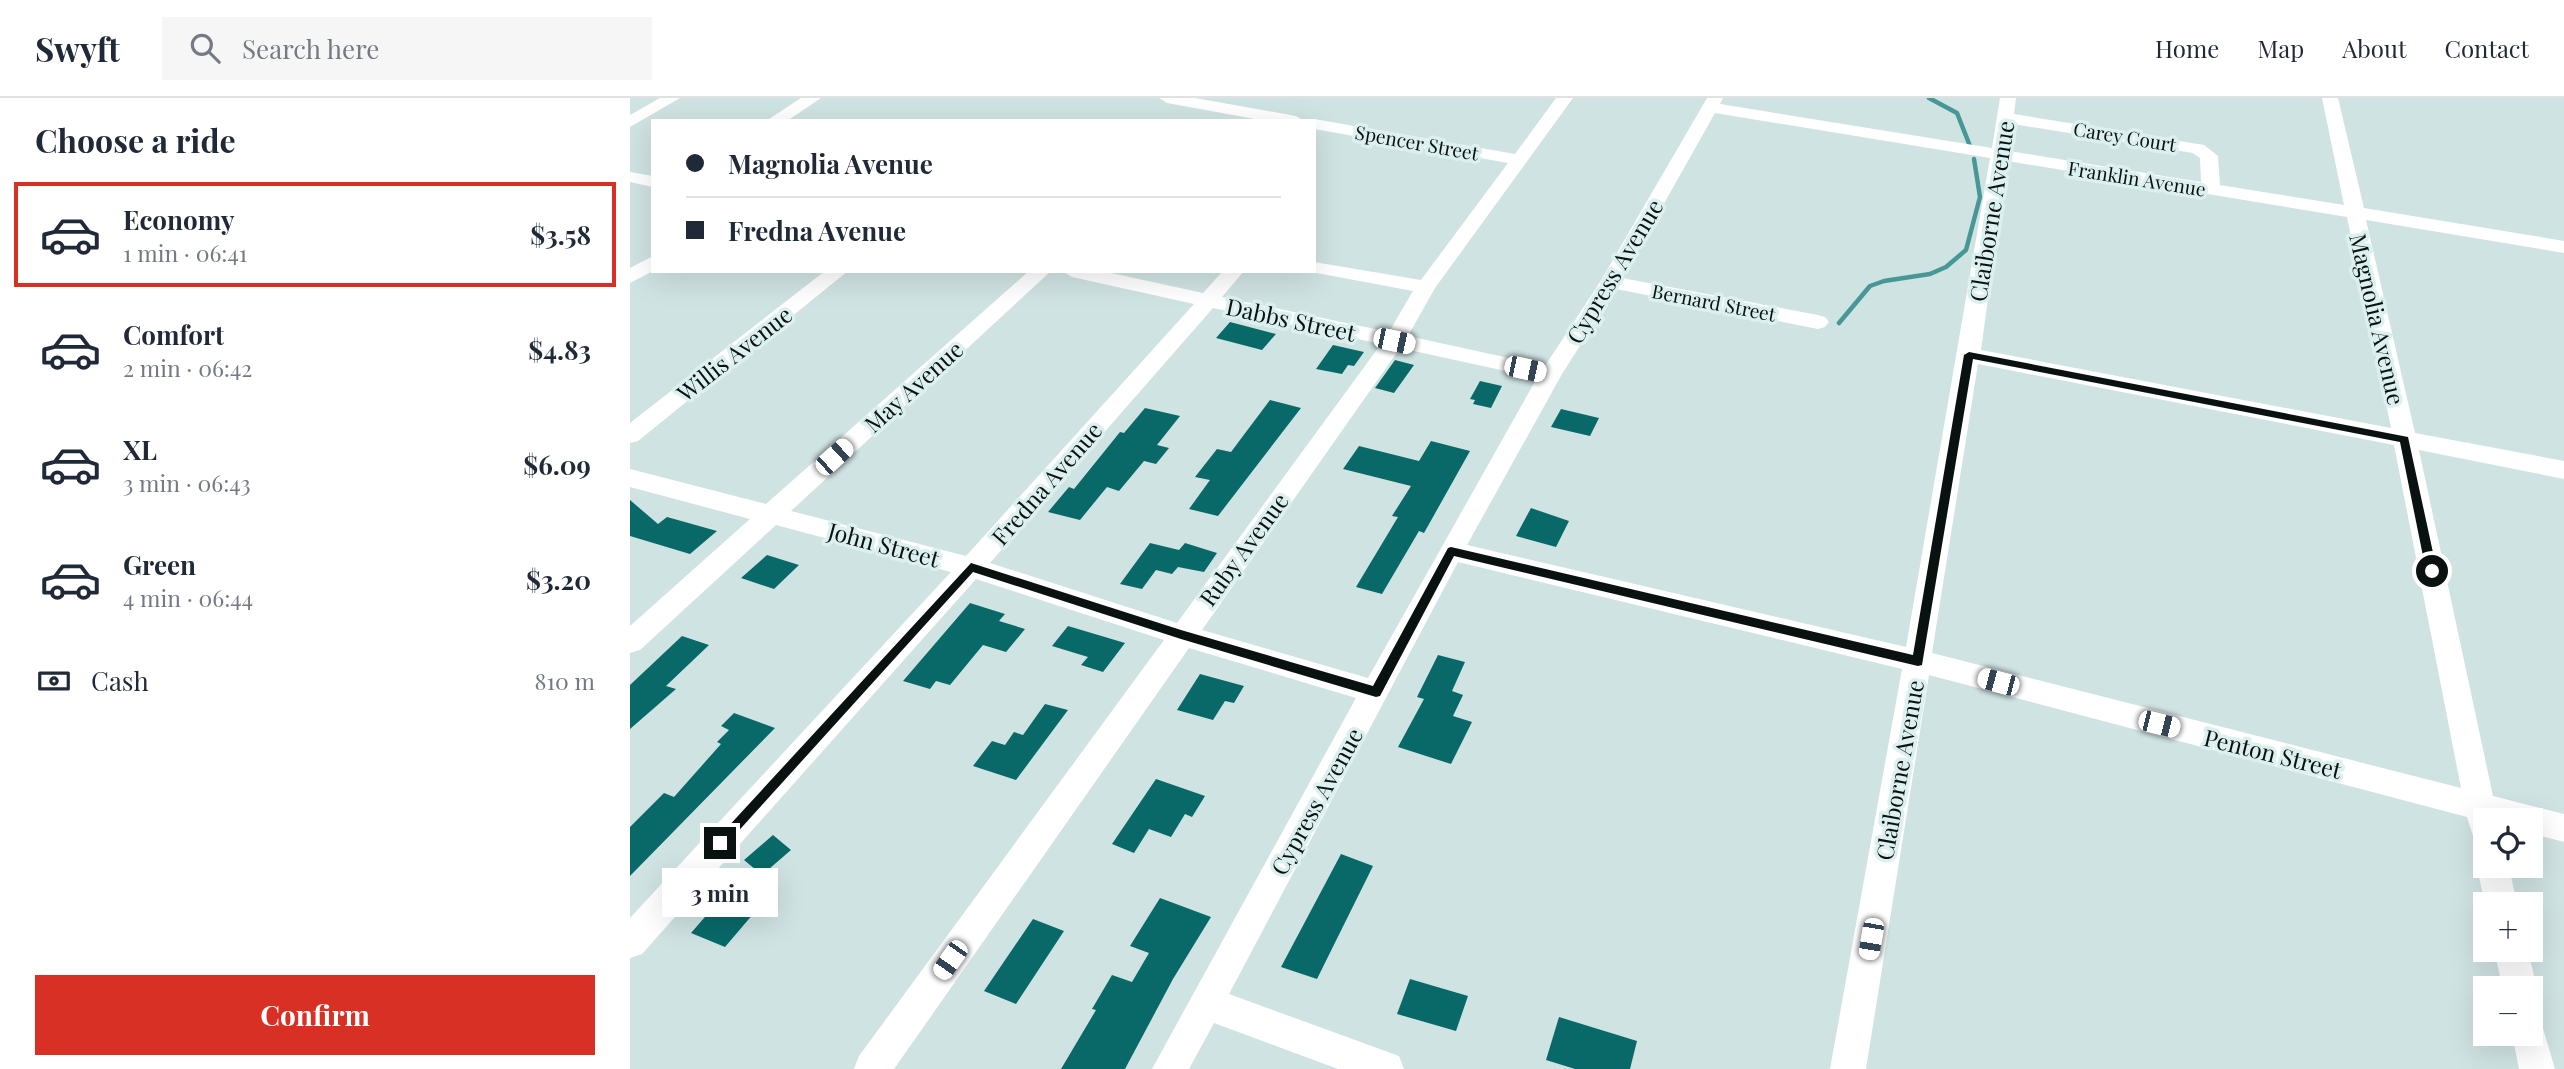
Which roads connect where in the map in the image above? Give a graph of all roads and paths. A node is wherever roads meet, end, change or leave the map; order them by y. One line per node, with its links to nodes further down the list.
1 (672, 98): 10 (street)
2 (813, 98): 8 (street)
3 (1167, 98): 9 (street)
4 (1565, 98): 13 (street, Ruby Avenue)
5 (2330, 98): 17 (street, Magnolia Avenue)
6 (1713, 103): 12 (street, Franklin Avenue); 26 (street, Cypress Avenue)
7 (2007, 108): 12 (street, Claiborne Avenue); 16 (street, Carey Court)
8 (777, 119)
9 (1285, 119)
10 (630, 122)
11 (1316, 124): 13 (street, Spencer Street)
12 (1999, 157): 16 (street, Franklin Avenue); 31 (street, Claiborne Avenue)
13 (1519, 160): 27 (street, Ruby Avenue)
14 (630, 177): 15 (street)
15 (651, 182)
16 (2211, 190): 17 (street, Franklin Avenue)
17 (2355, 215): 18 (street, Franklin Avenue); 34 (street, Magnolia Avenue)
18 (2564, 247)
19 (651, 263): 25 (street)
20 (1316, 268): 27 (street)
21 (835, 273): 33 (street, Willis Avenue)
22 (1039, 273): 37 (street, May Avenue)
23 (1081, 273): 28 (street, Dabbs Street)
24 (1232, 273): 28 (street, Fredna Avenue)
25 (630, 277)
26 (1611, 282): 29 (street, Bernard Street); 32 (street, Cypress Avenue)
27 (1426, 287): 30 (street, Ruby Avenue)
28 (1206, 301): 30 (street, Dabbs Street); 39 (street, Fredna Avenue)
29 (1818, 322)
30 (1394, 341): 32 (street, Dabbs Street); 40 (street, Ruby Avenue)
31 (1969, 355): 34 (street); 42 (street, Claiborne Avenue)
32 (1551, 374): 38 (street, Cypress Avenue)
33 (630, 435)
34 (2405, 440): 35 (street); 44 (street, Magnolia Avenue)
35 (2564, 470)
36 (630, 478): 37 (street, John Street)
37 (772, 513): 39 (street, John Street); 41 (street, May Avenue)
38 (1451, 551): 42 (street, Penton Street); 43 (street, Cypress Avenue)
39 (971, 567): 40 (street, John Street); 48 (street, Fredna Avenue)
40 (1181, 635): 43 (street, John Street); 51 (street, Ruby Avenue)
41 (630, 642)
42 (1918, 661): 45 (street, Penton Street); 54 (street, Claiborne Avenue)
43 (1376, 692): 49 (street, Cypress Avenue)
44 (2481, 808)
45 (2473, 815)
46 (2543, 825): 47 (street, Penton Street)
47 (2564, 828)
48 (630, 942)
49 (1206, 1003): 52 (street, Cypress Avenue); 53 (street)
50 (2532, 1046): 55 (street)
51 (872, 1069)
52 (1170, 1069)
53 (1386, 1069)
54 (1848, 1069)
55 (2537, 1069)

